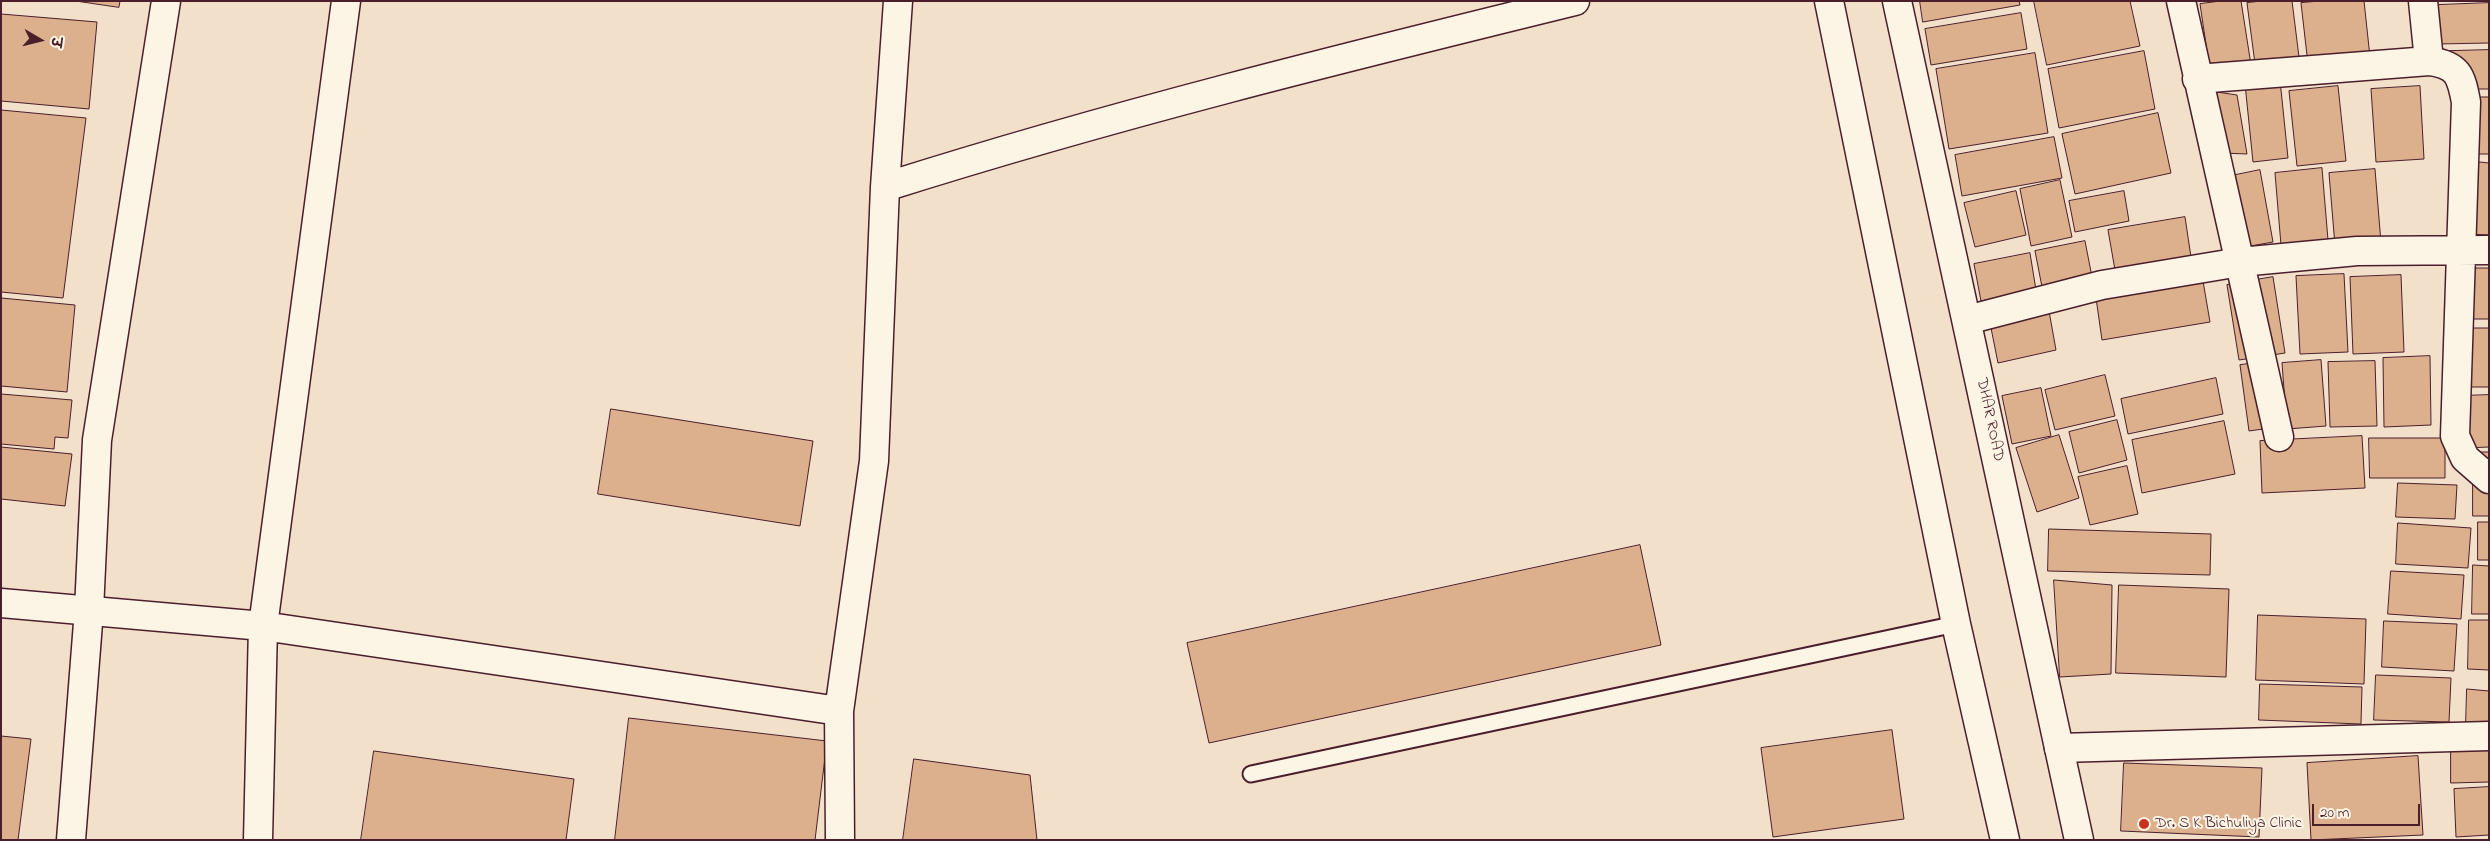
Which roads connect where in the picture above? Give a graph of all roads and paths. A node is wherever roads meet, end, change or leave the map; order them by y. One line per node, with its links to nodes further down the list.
1 (166, 1): 19 (street)
2 (346, 1): 21 (street)
3 (898, 1): 11 (street)
4 (1575, 1): 11 (street)
5 (1828, 1): 20 (street)
6 (1897, 1): 15 (street, DHAR ROAD)
7 (2181, 1): 10 (street)
8 (2423, 1): 9 (street)
9 (2429, 61): 10 (street); 13 (street)
10 (2197, 79): 14 (street)
11 (885, 187): 22 (street)
12 (2489, 250): 13 (street)
13 (2461, 251): 14 (street); 17 (street)
14 (2240, 262): 15 (street); 16 (street)
15 (1967, 320): 24 (street, DHAR ROAD)
16 (2279, 437)
17 (2489, 479)
18 (1, 603): 19 (street)
19 (89, 610): 21 (street); 26 (street)
20 (1956, 624): 25 (lane); 29 (street)
21 (263, 626): 22 (street); 27 (street)
22 (839, 711): 28 (street)
23 (2489, 736): 24 (street)
24 (2059, 748): 30 (street, DHAR ROAD)
25 (1251, 774)
26 (71, 840)
27 (258, 840)
28 (840, 840)
29 (2005, 840)
30 (2079, 840)

